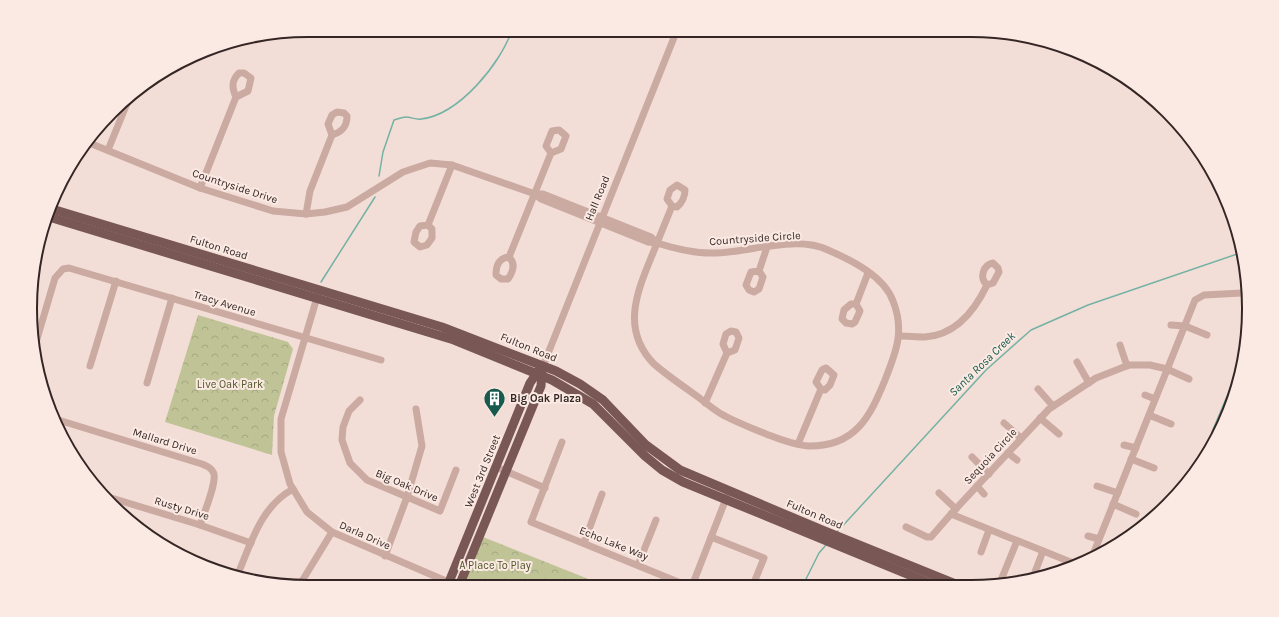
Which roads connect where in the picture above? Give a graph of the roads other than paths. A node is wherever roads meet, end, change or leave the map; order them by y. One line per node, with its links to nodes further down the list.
1 (674, 37): 15 (street, Hall Road)
2 (236, 97): 9 (street)
3 (125, 108): 6 (street)
4 (332, 135): 13 (street)
5 (92, 144): 6 (street, Countryside Drive)
6 (108, 150): 9 (street, Countryside Drive)
7 (551, 153): 10 (street)
8 (452, 165): 10 (street, Countryside Drive); 13 (street, Countryside Drive); 16 (street)
9 (200, 188): 13 (street, Countryside Drive)
10 (535, 194): 15 (street, Countryside Drive); 19 (street)
11 (672, 206): 17 (street)
12 (56, 210): 25 (main road, Fulton Road)
13 (306, 214)
14 (52, 218): 25 (main road, Fulton Road)
15 (601, 220): 17 (street, Countryside Drive); 39 (street, Hall Road)
16 (428, 225)
17 (657, 243): 18 (street, Countryside Circle); 51 (street, Countryside Circle)
18 (767, 247): 20 (street); 21 (street, Countryside Circle)
19 (509, 257)
20 (759, 271)
21 (868, 273): 27 (street); 32 (street, Countryside Circle)
22 (116, 282): 26 (street, Tracy Avenue); 30 (street, Tracy Avenue); 38 (street)
23 (986, 285): 32 (street)
24 (1242, 293): 29 (street)
25 (318, 294): 33 (street, Darla Drive); 39 (main road, Fulton Road); 42 (main road, Fulton Road)
26 (172, 298): 33 (street, Tracy Avenue); 44 (street)
27 (856, 304)
28 (1171, 325): 29 (street)
29 (1185, 326): 31 (street); 41 (street)
30 (38, 334)
31 (1207, 335)
32 (900, 336): 62 (street, Countryside Circle)
33 (305, 339): 36 (street, Tracy Avenue); 77 (street, Darla Drive)
34 (1120, 345): 40 (street)
35 (727, 352): 51 (street)
36 (381, 360)
37 (1077, 362): 45 (street)
38 (90, 366)
39 (543, 366): 42 (main road, West 3rd Street); 82 (main road, Fulton Road)
40 (1127, 366): 41 (street, Sequoia Circle); 45 (street, Sequoia Circle)
41 (1168, 369): 43 (street, Sequoia Circle); 49 (street)
42 (539, 374): 69 (main road, West 3rd Street); 72 (main road, West 3rd Street); 82 (main road, Fulton Road)
43 (1189, 379)
44 (147, 383)
45 (1089, 383): 52 (street, Sequoia Circle)
46 (821, 389): 62 (street)
47 (1038, 389): 52 (street)
48 (1145, 395): 49 (street)
49 (1156, 399): 54 (street)
50 (360, 400): 83 (street, Big Oak Drive)
51 (706, 403): 62 (street, Countryside Circle)
52 (1053, 406): 55 (street, Sequoia Circle)
53 (416, 409): 83 (street)
54 (1149, 415): 58 (street); 64 (street)
55 (1040, 418): 59 (street); 60 (street, Sequoia Circle)
56 (62, 421): 89 (street, Mallard Drive)
57 (1004, 423): 60 (street)
58 (1171, 424)
59 (1059, 434)
60 (1021, 438): 65 (street, Sequoia Circle)
61 (562, 442): 76 (street)
62 (798, 444)
63 (1124, 445): 64 (street)
64 (1136, 448): 68 (street)
65 (1008, 453): 67 (street); 73 (street, Sequoia Circle)
66 (972, 457): 73 (street)
67 (1017, 460)
68 (1131, 460): 70 (street); 79 (street)
69 (496, 467): 72 (street); 111 (main road, West 3rd Street)
70 (1154, 468)
71 (456, 470): 83 (street, Big Oak Drive)
72 (506, 471): 76 (street); 112 (main road, West 3rd Street)
73 (988, 474): 74 (street, Sequoia Circle)
74 (977, 486): 81 (street); 86 (street, Sequoia Circle)
75 (1097, 486): 79 (street)
76 (545, 488): 98 (street, Echo Lake Way)
77 (293, 489): 92 (street, Darla Drive); 97 (street)
78 (939, 493): 86 (street)
79 (1118, 493): 85 (street)
80 (602, 494): 98 (street)
81 (984, 494)
82 (727, 496): 94 (street); 99 (main road, Fulton Road)
83 (407, 497): 103 (street)
84 (116, 499): 89 (street, Rusty Drive)
85 (1113, 504): 87 (street); 95 (street)
86 (954, 512): 90 (street, Sequoia Circle); 91 (street)
87 (1136, 514)
88 (656, 520): 105 (street)
89 (200, 525): 97 (street, Rusty Drive)
90 (906, 527)
91 (989, 530): 96 (street); 102 (street)
92 (332, 532): 103 (street, Darla Drive); 109 (street)
93 (1088, 536): 95 (street)
94 (711, 537): 114 (street); 115 (street)
95 (1099, 539): 100 (street)
96 (1017, 541): 101 (street); 108 (street)
97 (251, 543): 106 (street)
98 (584, 543): 105 (street, Echo Lake Way)
99 (848, 545): 116 (main road, Fulton Road); 117 (main road, Fulton Road)
100 (1096, 548)
101 (1042, 551): 104 (street); 107 (street)
102 (981, 552)
103 (385, 556): 110 (street, Darla Drive)
104 (1069, 561)
105 (638, 565): 113 (street, Echo Lake Way)
106 (239, 571)
107 (1035, 572)
108 (1003, 578)
109 (303, 580)
110 (439, 580)
111 (450, 580)
112 (461, 580)
113 (674, 580)
114 (694, 580)
115 (755, 580)
116 (923, 580)
117 (944, 580)

